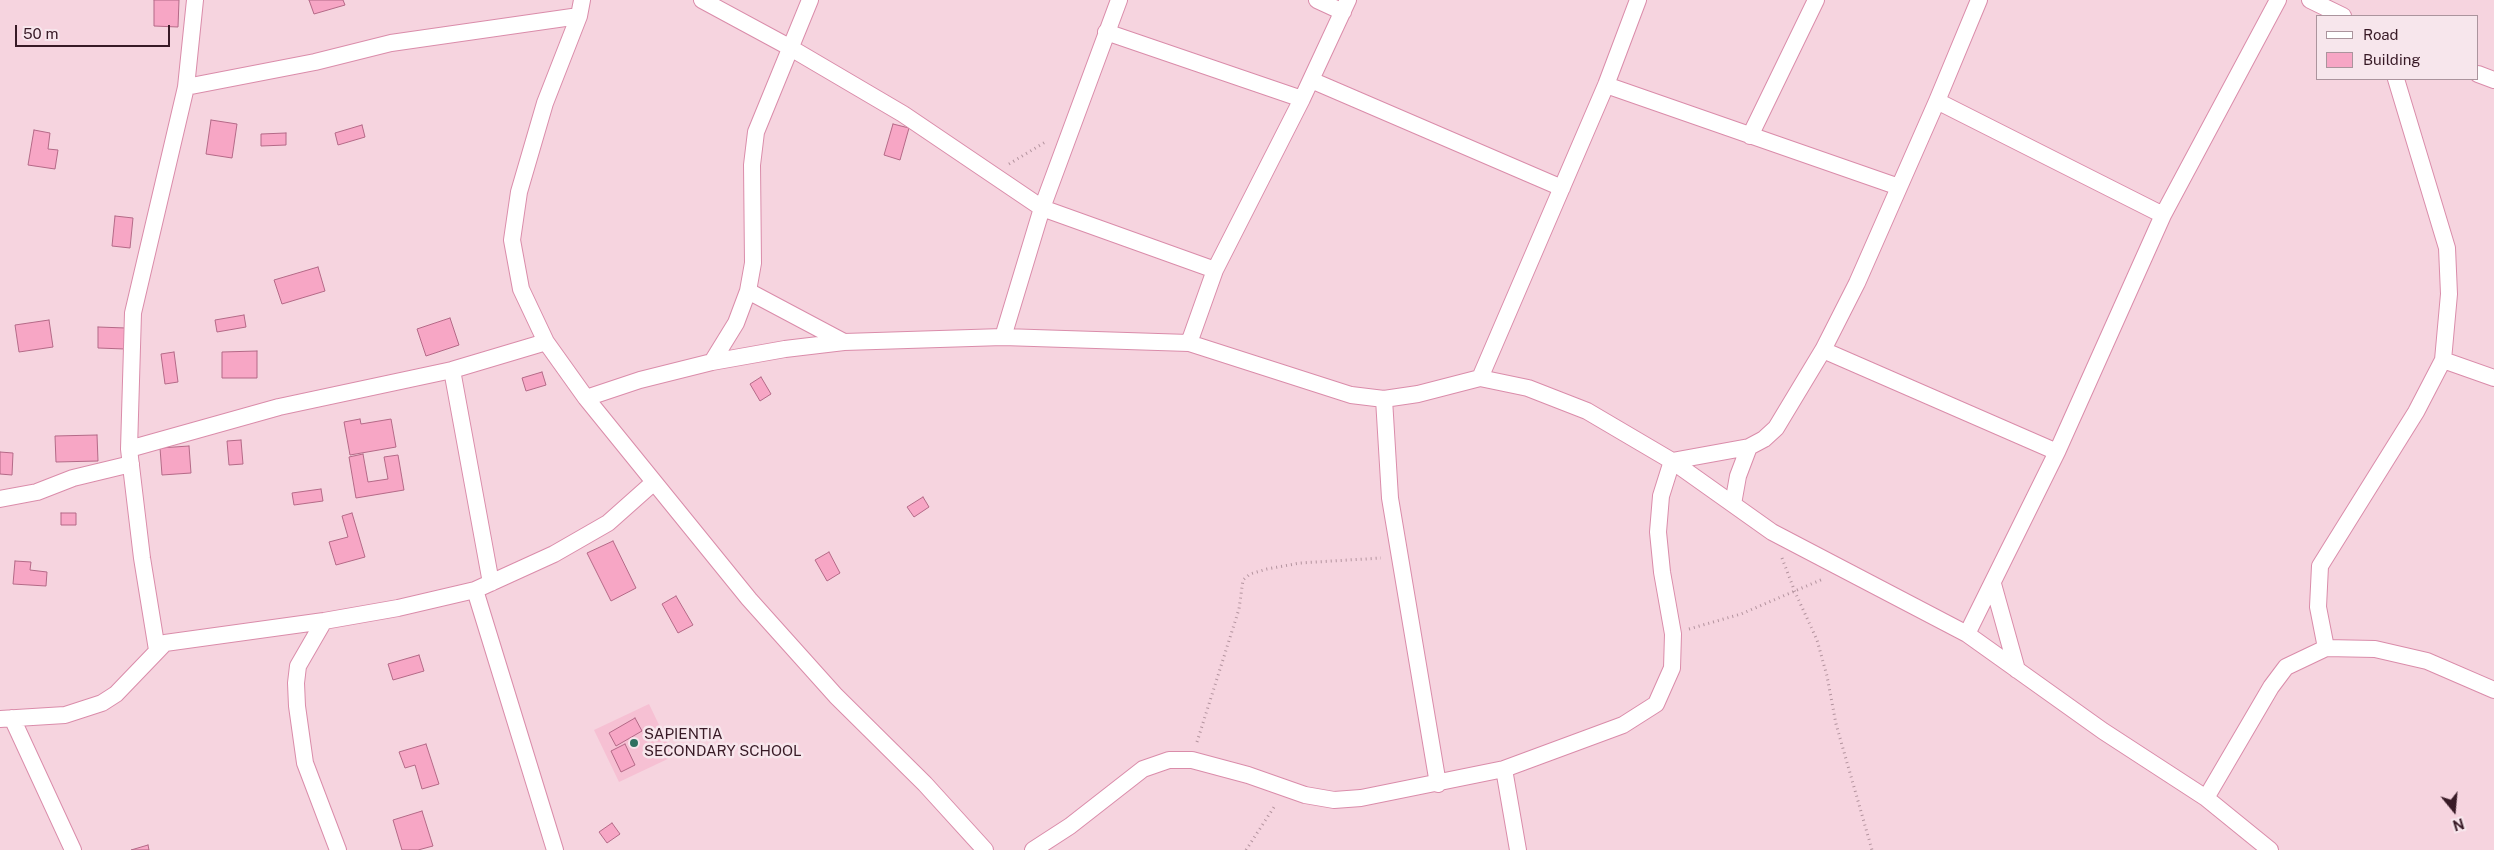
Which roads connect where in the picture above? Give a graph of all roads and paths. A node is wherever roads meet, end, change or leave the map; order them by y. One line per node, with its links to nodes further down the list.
1 (196, 0): 21 (street)
2 (702, 0): 15 (street)
3 (810, 0): 15 (street)
4 (1119, 0): 14 (street)
5 (1317, 0): 11 (street)
6 (1638, 0): 20 (street)
7 (1816, 0): 25 (street)
8 (1979, 0): 23 (street)
9 (2278, 0): 30 (street)
10 (2310, 0): 13 (street)
11 (1345, 6): 17 (street)
12 (581, 8): 21 (street); 34 (street)
13 (2341, 15)
14 (1106, 32): 22 (street); 24 (street)
15 (789, 47): 26 (street); 32 (street)
16 (2479, 74): 19 (street)
17 (1311, 80): 22 (street); 28 (street)
18 (2396, 80): 38 (street)
19 (2494, 80)
20 (1606, 85): 25 (street); 28 (street)
21 (186, 87): 47 (street)
22 (1302, 99): 31 (street)
23 (1938, 102): 27 (street); 30 (street)
24 (1072, 124): 26 (path); 29 (street)
25 (1750, 136): 27 (street)
26 (990, 172): 29 (street)
27 (1899, 187): 37 (street)
28 (1562, 188): 41 (street)
29 (1042, 208): 31 (street); 33 (street)
30 (2163, 216): 46 (street)
31 (1215, 270): 36 (street)
32 (748, 291): 35 (street); 39 (street)
33 (1003, 338): 35 (street); 36 (street)
34 (546, 342): 40 (street); 43 (street)
35 (844, 342): 39 (street)
36 (1188, 343): 44 (street)
37 (1822, 350): 45 (street); 46 (street)
38 (2443, 360): 42 (street); 62 (street)
39 (712, 362): 43 (street)
40 (452, 370): 47 (street); 55 (street)
41 (1480, 378): 44 (street); 48 (street)
42 (2494, 378)
43 (586, 398): 49 (street)
44 (1384, 399): 53 (street)
45 (1749, 447): 48 (street); 51 (street)
46 (2057, 452): 56 (street)
47 (130, 457): 50 (street); 63 (street)
48 (1672, 461): 51 (street); 60 (street)
49 (653, 483): 55 (street); 75 (street)
50 (0, 499)
51 (1733, 504): 52 (street)
52 (1772, 532): 54 (street); 58 (path)
53 (1400, 557): 67 (path); 69 (street)
54 (1844, 569): 58 (path); 61 (street)
55 (491, 583): 57 (street)
56 (1993, 584): 61 (street); 64 (street)
57 (475, 590): 59 (street); 74 (street)
58 (1795, 592): 60 (path); 79 (path)
59 (324, 621): 63 (street); 73 (street)
60 (1673, 634): 68 (street)
61 (1967, 634): 64 (street)
62 (2326, 648): 65 (street); 71 (street)
63 (157, 650): 66 (street)
64 (2018, 670): 71 (street)
65 (2494, 690)
66 (6, 719): 72 (street)
67 (1192, 760): 70 (street); 76 (street)
68 (1504, 770): 69 (street); 78 (street)
69 (1438, 784): 70 (street)
70 (1286, 789): 77 (path)
71 (2206, 798): 80 (street)
72 (73, 850)
73 (338, 850)
74 (555, 850)
75 (985, 850)
76 (1033, 850)
77 (1246, 850)
78 (1518, 850)
79 (1872, 850)
80 (2270, 850)

